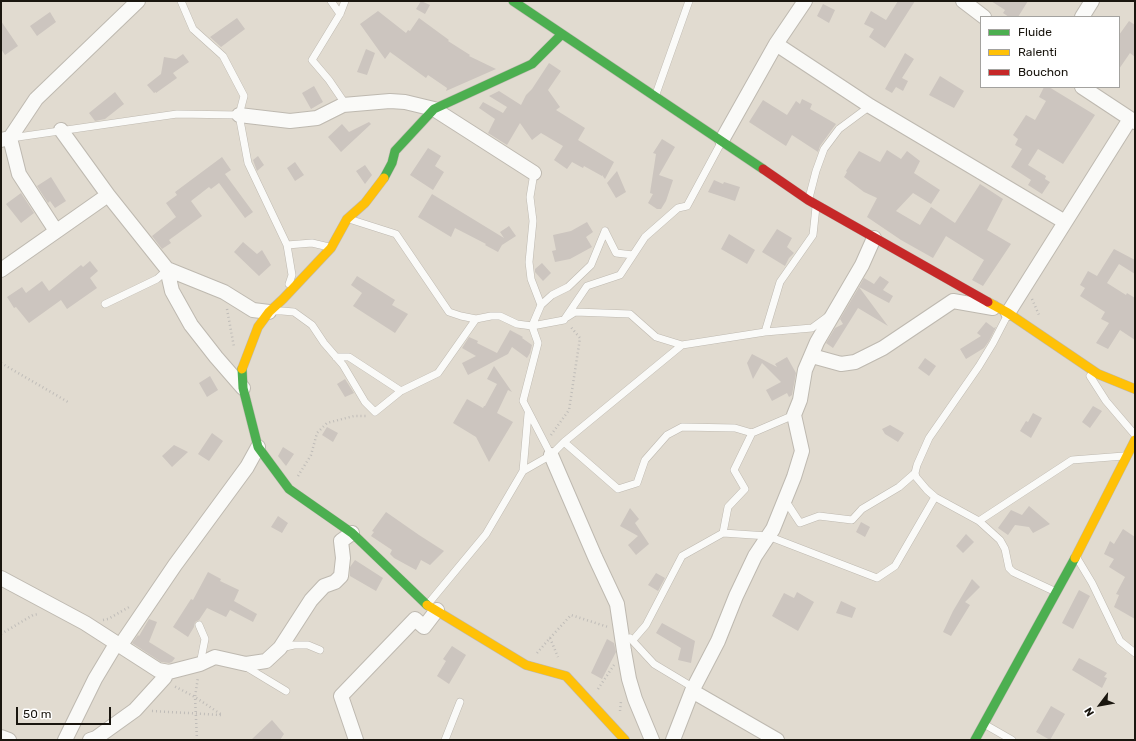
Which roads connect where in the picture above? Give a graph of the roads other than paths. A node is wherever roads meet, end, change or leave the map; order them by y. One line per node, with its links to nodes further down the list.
1 (138, 1): 23 (street)
2 (181, 1): 20 (lane)
3 (330, 1): 10 (lane)
4 (345, 1): 10 (lane)
5 (513, 1): 13 (street)
6 (689, 1): 16 (lane)
7 (805, 1): 14 (street)
8 (963, 1): 11 (street)
9 (1092, 1): 12 (street)
10 (340, 14): 17 (lane)
11 (983, 16)
12 (1083, 16)
13 (562, 34): 16 (street); 19 (street)
14 (776, 44): 18 (street); 24 (street)
15 (1084, 88): 21 (street)
16 (655, 96): 24 (street)
17 (346, 105): 19 (street); 20 (street)
18 (870, 106): 27 (lane); 29 (street)
19 (434, 109): 25 (street); 28 (street)
20 (239, 115): 22 (lane); 32 (lane)
21 (1132, 120): 29 (street)
22 (61, 130): 23 (lane); 26 (street)
23 (6, 139): 30 (street)
24 (722, 140): 27 (street); 34 (lane)
25 (534, 173): 39 (lane)
26 (108, 195): 30 (street); 36 (street)
27 (812, 203): 31 (street); 46 (lane)
28 (347, 219): 33 (street); 43 (lane)
29 (1065, 222): 41 (street)
30 (56, 231): 35 (street)
31 (874, 238): 40 (street); 41 (street)
32 (287, 245): 33 (lane); 37 (lane)
33 (331, 248): 37 (street)
34 (633, 255): 39 (lane); 44 (lane)
35 (1, 270)
36 (167, 270): 38 (lane); 42 (street); 51 (street)
37 (283, 299): 42 (street)
38 (105, 304)
39 (542, 305): 45 (lane)
40 (836, 311): 46 (lane); 48 (street)
41 (1004, 311): 48 (street); 50 (street); 64 (lane)
42 (269, 312): 49 (lane); 51 (street)
43 (476, 319): 45 (lane); 53 (lane)
44 (564, 320): 45 (lane); 47 (lane)
45 (532, 326): 54 (lane)
46 (765, 332): 47 (lane)
47 (682, 345): 59 (lane)
48 (812, 356): 55 (street)
49 (336, 357): 53 (lane); 53 (lane)
50 (1082, 364): 52 (street); 57 (lane)
51 (243, 388): 60 (street)
52 (1135, 388)
53 (401, 391)
54 (528, 412): 61 (lane); 63 (lane)
55 (794, 415): 56 (lane); 66 (street)
56 (752, 433): 59 (lane); 69 (lane)
57 (1135, 435)
58 (1135, 440): 62 (street)
59 (564, 442): 61 (lane)
60 (258, 447): 68 (street); 78 (street)
61 (548, 450): 63 (lane); 76 (street)
62 (1126, 456): 67 (lane); 71 (street)
63 (523, 471): 74 (lane)
64 (915, 473): 65 (lane); 66 (lane)
65 (935, 497): 67 (lane); 70 (lane)
66 (785, 500): 70 (street)
67 (980, 521): 73 (lane)
68 (352, 533): 74 (street); 79 (street)
69 (723, 533): 70 (lane); 77 (lane)
70 (768, 536): 85 (street)
71 (1076, 556): 73 (street); 81 (lane)
72 (1, 578): 78 (street)
73 (1056, 592): 88 (street)
74 (432, 607): 93 (street); 95 (street)
75 (199, 625): 83 (lane)
76 (621, 632): 77 (lane); 96 (street)
77 (633, 640): 85 (lane)
78 (118, 645): 83 (street); 91 (street)
79 (280, 648): 80 (lane); 82 (street)
80 (320, 650)
81 (1135, 653)
82 (237, 662): 83 (street); 86 (lane)
83 (200, 664)
84 (165, 677): 92 (street)
85 (693, 689): 97 (street); 98 (street)
86 (286, 692)
87 (460, 702): 94 (lane)
88 (984, 724): 99 (street); 100 (lane)
89 (1, 737): 90 (street)
90 (9, 740)
91 (65, 740)
92 (90, 740)
93 (356, 740)
94 (445, 740)
95 (625, 740)
96 (652, 740)
97 (673, 740)
98 (777, 740)
99 (975, 740)
100 (1012, 740)

